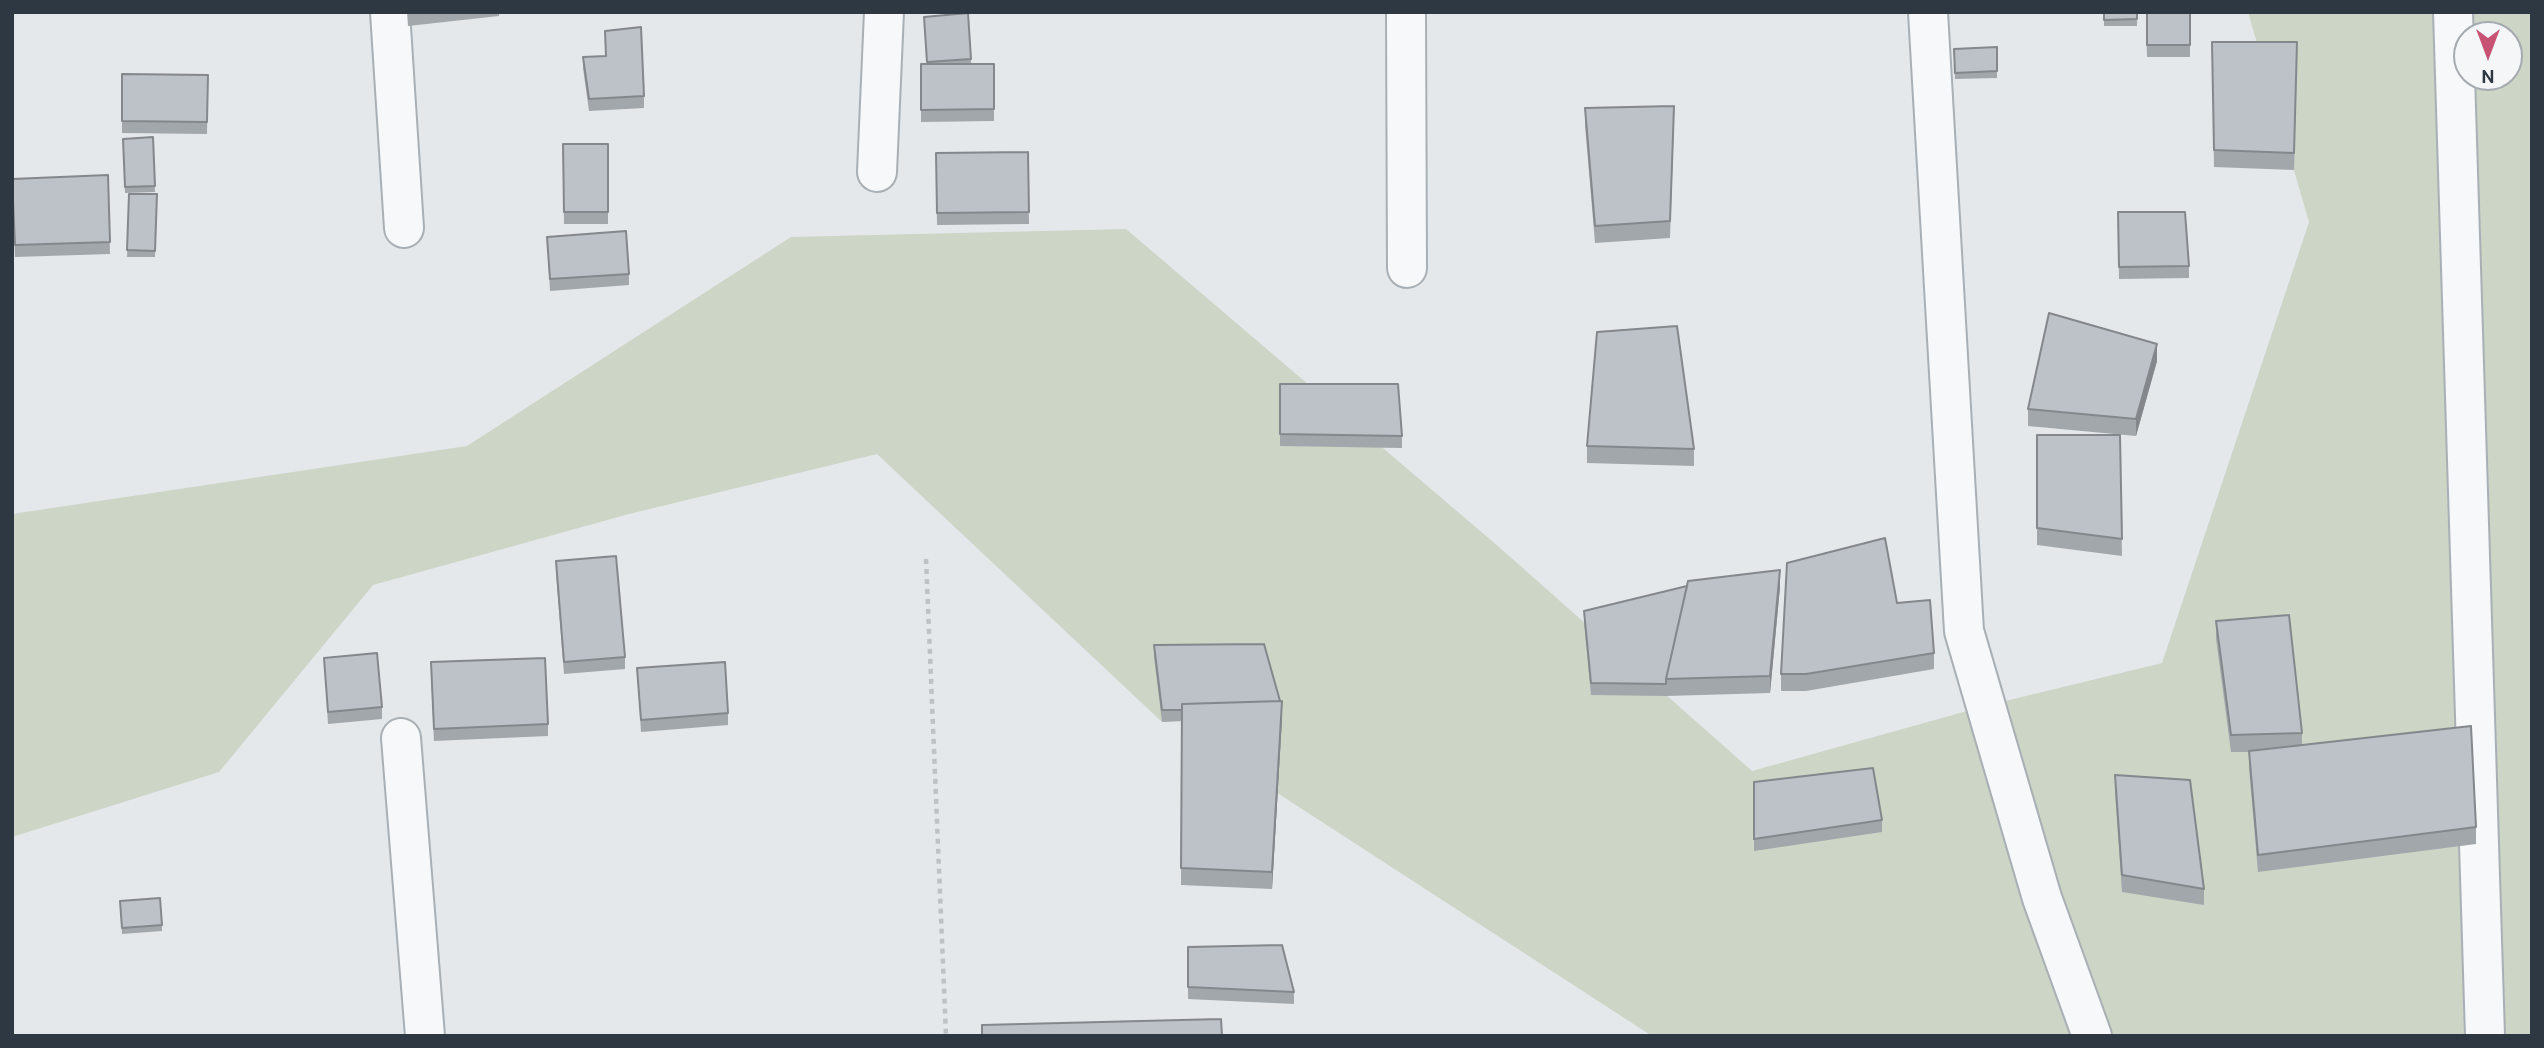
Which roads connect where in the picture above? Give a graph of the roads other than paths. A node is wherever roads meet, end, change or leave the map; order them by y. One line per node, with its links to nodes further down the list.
1 (390, 12): 7 (street)
2 (884, 12): 6 (street)
3 (1406, 12): 8 (street)
4 (1928, 12): 11 (street)
5 (2453, 12): 12 (street)
6 (877, 172)
7 (404, 228)
8 (1408, 268)
9 (401, 738): 10 (street)
10 (425, 1036)
11 (2092, 1036)
12 (2485, 1036)

